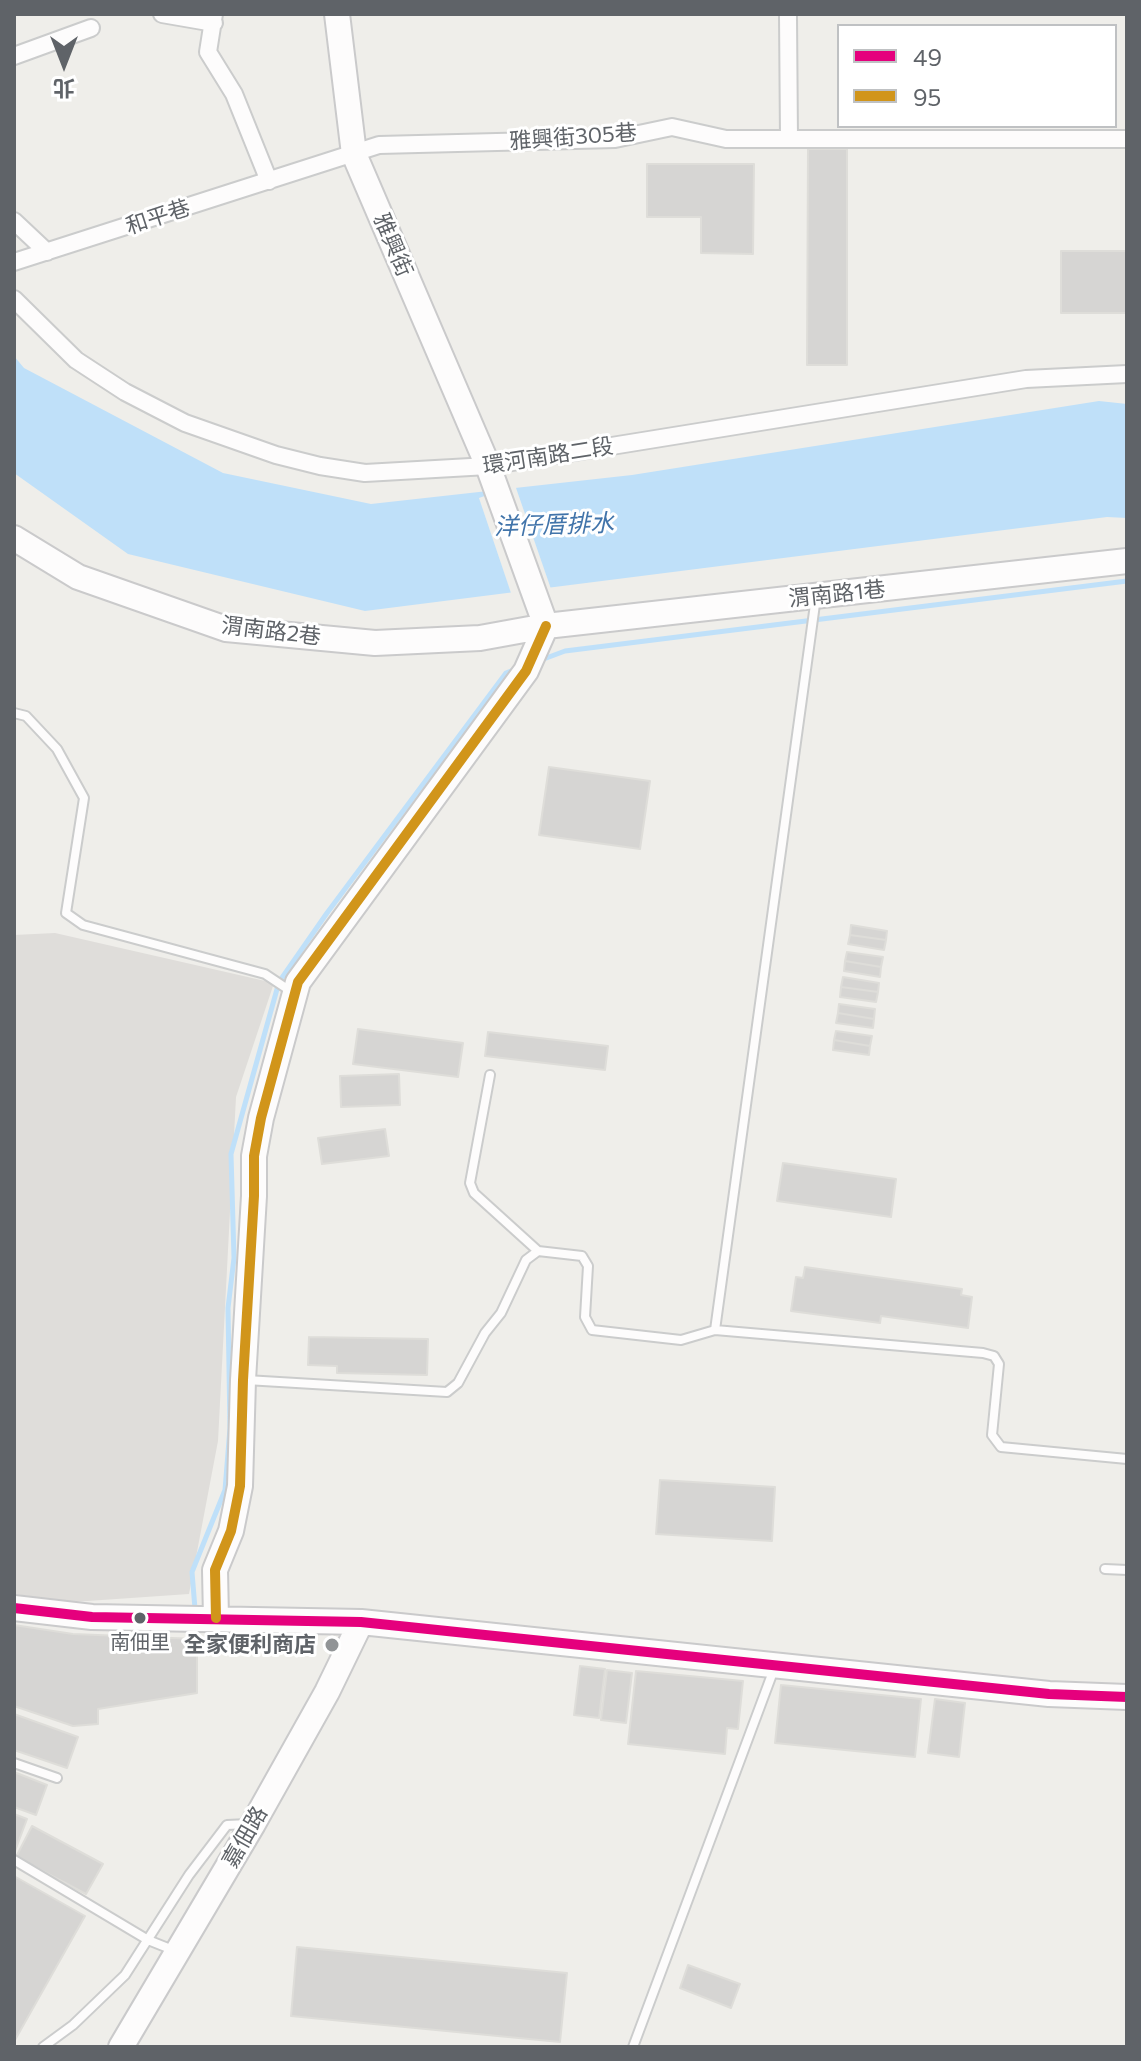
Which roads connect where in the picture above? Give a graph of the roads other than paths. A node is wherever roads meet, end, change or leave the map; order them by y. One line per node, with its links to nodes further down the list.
1 (162, 14): 4 (street)
2 (337, 14): 9 (street, 雅興街)
3 (788, 16): 7 (street)
4 (214, 18): 10 (street)
5 (91, 28): 6 (street)
6 (14, 56)
7 (789, 139): 8 (street, 雅興街305巷); 9 (street, 雅興街305巷)
8 (1127, 139)
9 (354, 154): 10 (street, 和平巷); 16 (street, 雅興街)
10 (269, 181): 12 (street, 和平巷)
11 (14, 221): 12 (street)
12 (47, 252): 13 (street, 和平巷)
13 (14, 262)
14 (14, 299): 16 (street, 環河南路二段)
15 (1127, 374): 16 (street, 環河南路二段)
16 (488, 466): 20 (street, 雅興街)
17 (14, 538): 20 (street, 渭南路2巷)
18 (1127, 561): 19 (street, 渭南路1巷)
19 (816, 596): 20 (street, 渭南路1巷); 25 (lane)
20 (546, 626): 22 (street)
21 (14, 713): 22 (lane)
22 (294, 994): 26 (street)
23 (490, 1075): 24 (lane)
24 (538, 1251): 25 (lane); 26 (lane)
25 (715, 1330): 27 (lane)
26 (243, 1380): 31 (street)
27 (1127, 1459)
28 (1105, 1569): 29 (lane)
29 (1127, 1570)
30 (14, 1608): 31 (street)
31 (216, 1618): 32 (street)
32 (361, 1622): 33 (street); 37 (street, 嘉佃路)
33 (776, 1665): 34 (street); 43 (lane)
34 (1127, 1697)
35 (14, 1763): 36 (lane)
36 (57, 1778)
37 (253, 1824): 39 (lane); 40 (street, 嘉佃路)
38 (14, 1860): 39 (lane)
39 (148, 1940): 40 (lane); 41 (lane)
40 (177, 1952): 42 (street, 嘉佃路)
41 (43, 2047)
42 (121, 2047)
43 (633, 2047)

